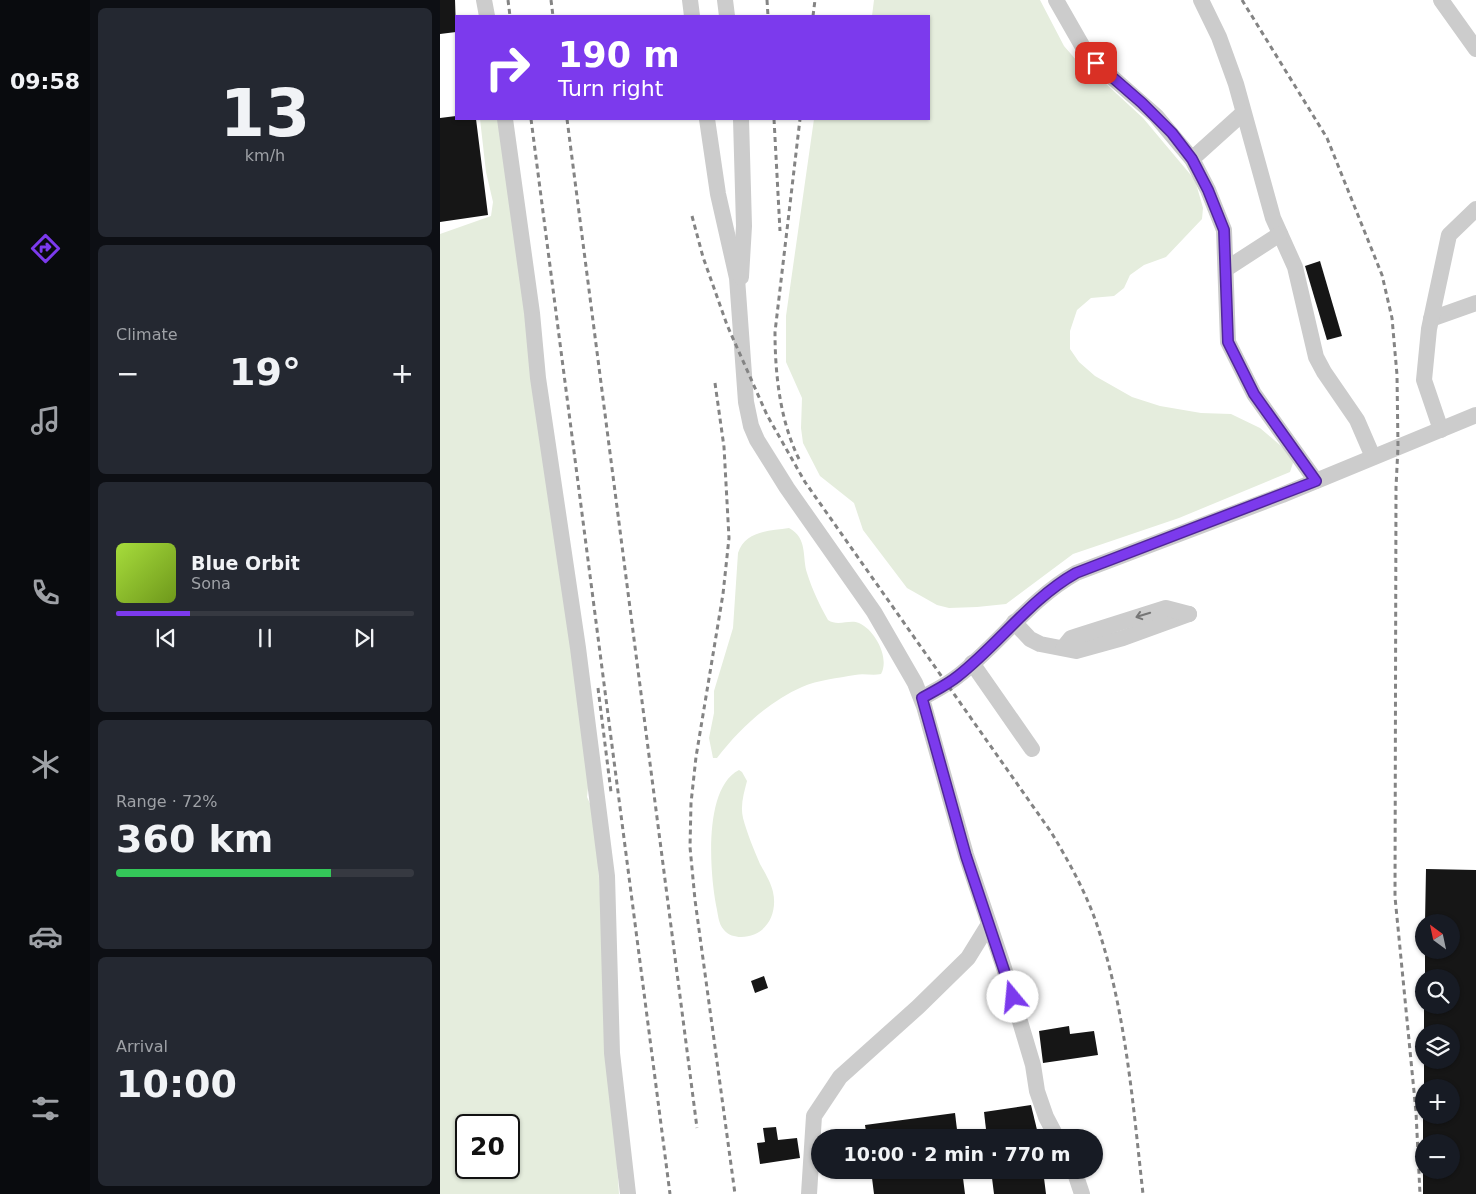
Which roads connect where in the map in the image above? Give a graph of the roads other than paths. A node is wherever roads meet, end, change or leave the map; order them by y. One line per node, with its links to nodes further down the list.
1 (484, 0): 7 (lane)
2 (690, 0): 8 (lane)
3 (725, 0): 9 (lane)
4 (1056, 0): 15 (lane)
5 (1202, 0): 11 (lane)
6 (1441, 0): 10 (lane)
7 (487, 15)
8 (692, 15)
9 (727, 15)
10 (1476, 49)
11 (1243, 113): 15 (lane); 17 (lane)
12 (505, 120): 34 (lane)
13 (707, 120): 19 (lane)
14 (741, 120): 19 (lane)
15 (1192, 159): 18 (lane)
16 (1476, 210): 21 (lane)
17 (1280, 234): 18 (lane); 24 (lane)
18 (1226, 269): 25 (lane)
19 (738, 291): 29 (lane)
20 (1476, 304): 21 (lane)
21 (1431, 319): 23 (lane)
22 (1476, 416): 23 (lane)
23 (1441, 430): 24 (lane)
24 (1373, 458): 25 (lane)
25 (1316, 481): 26 (lane)
26 (1014, 622): 27 (lane); 28 (lane)
27 (1064, 648): 27 (lane, one-way to 27)
28 (972, 663): 29 (lane); 30 (lane)
29 (922, 698): 31 (lane)
30 (1032, 749)
31 (989, 924): 32 (lane); 35 (lane)
32 (1052, 1129)
33 (1077, 1179): 36 (lane)
34 (628, 1194)
35 (809, 1194)
36 (1082, 1194)

